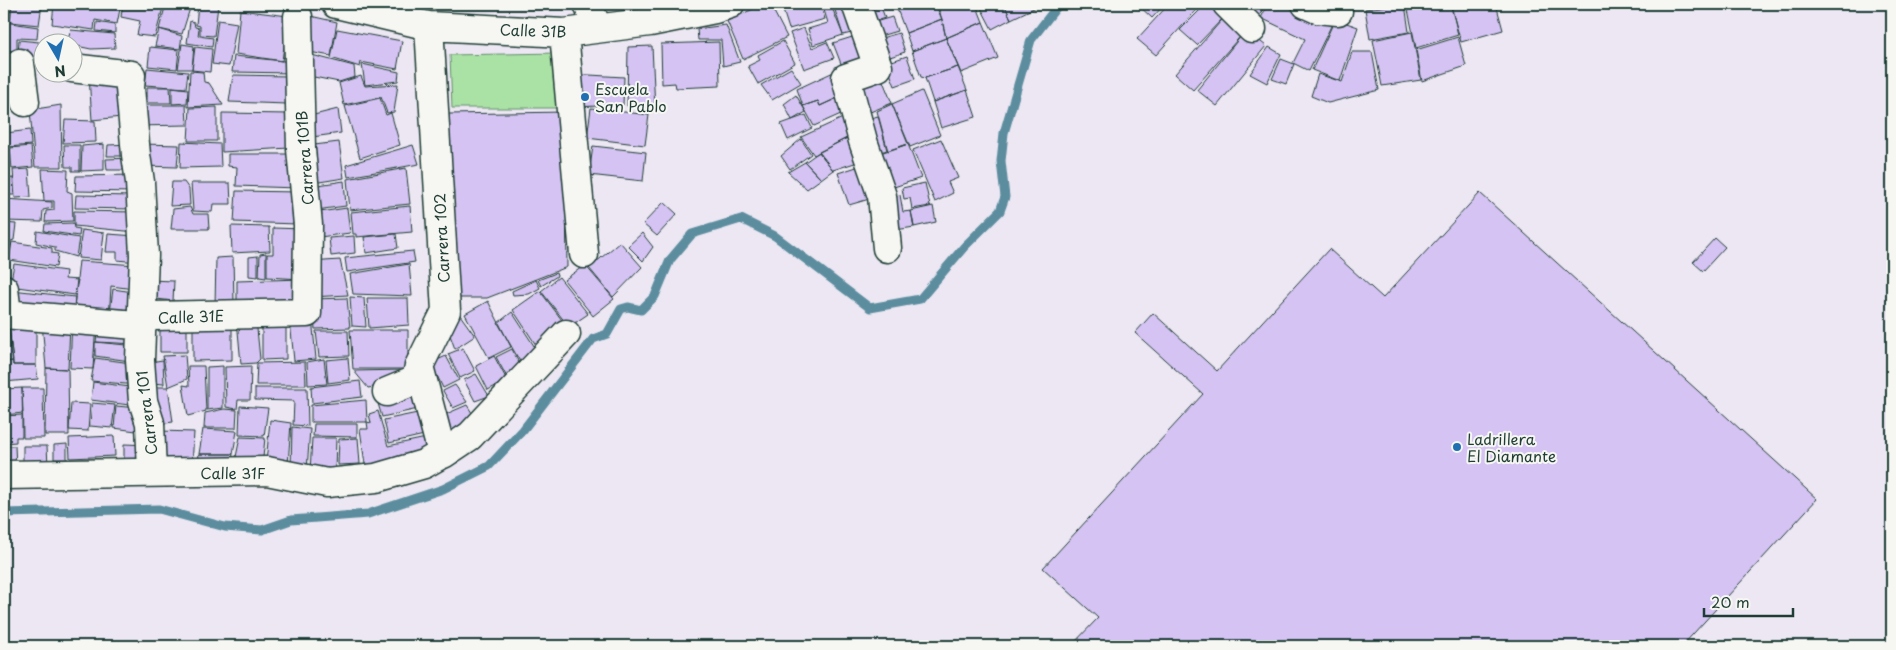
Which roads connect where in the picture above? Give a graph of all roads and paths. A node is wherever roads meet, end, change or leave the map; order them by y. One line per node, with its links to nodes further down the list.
1 (336, 4): 9 (street, Calle 31B)
2 (730, 4): 7 (street, Calle 31B)
3 (856, 4): 15 (street)
4 (1227, 4): 10 (street)
5 (1306, 4): 6 (street)
6 (1338, 11)
7 (593, 16): 11 (street, Calle 31B)
8 (298, 17): 17 (street, Carrera 101B)
9 (429, 26): 11 (street, Calle 31B); 21 (street, Carrera 102)
10 (1252, 29)
11 (564, 33): 16 (street)
12 (22, 63): 14 (street)
13 (82, 69): 19 (street, Carrera 101)
14 (25, 102)
15 (887, 248)
16 (584, 254)
17 (307, 299): 19 (street, Calle 31E)
18 (5, 306): 19 (street, Calle 31E)
19 (142, 323): 24 (street, Carrera 101)
20 (566, 334): 23 (street, Calle 31F)
21 (419, 366): 22 (street, Carrera 102); 23 (street)
22 (387, 392)
23 (441, 448): 24 (street, Calle 31F)
24 (152, 472): 25 (street, Calle 31F)
25 (4, 475)

